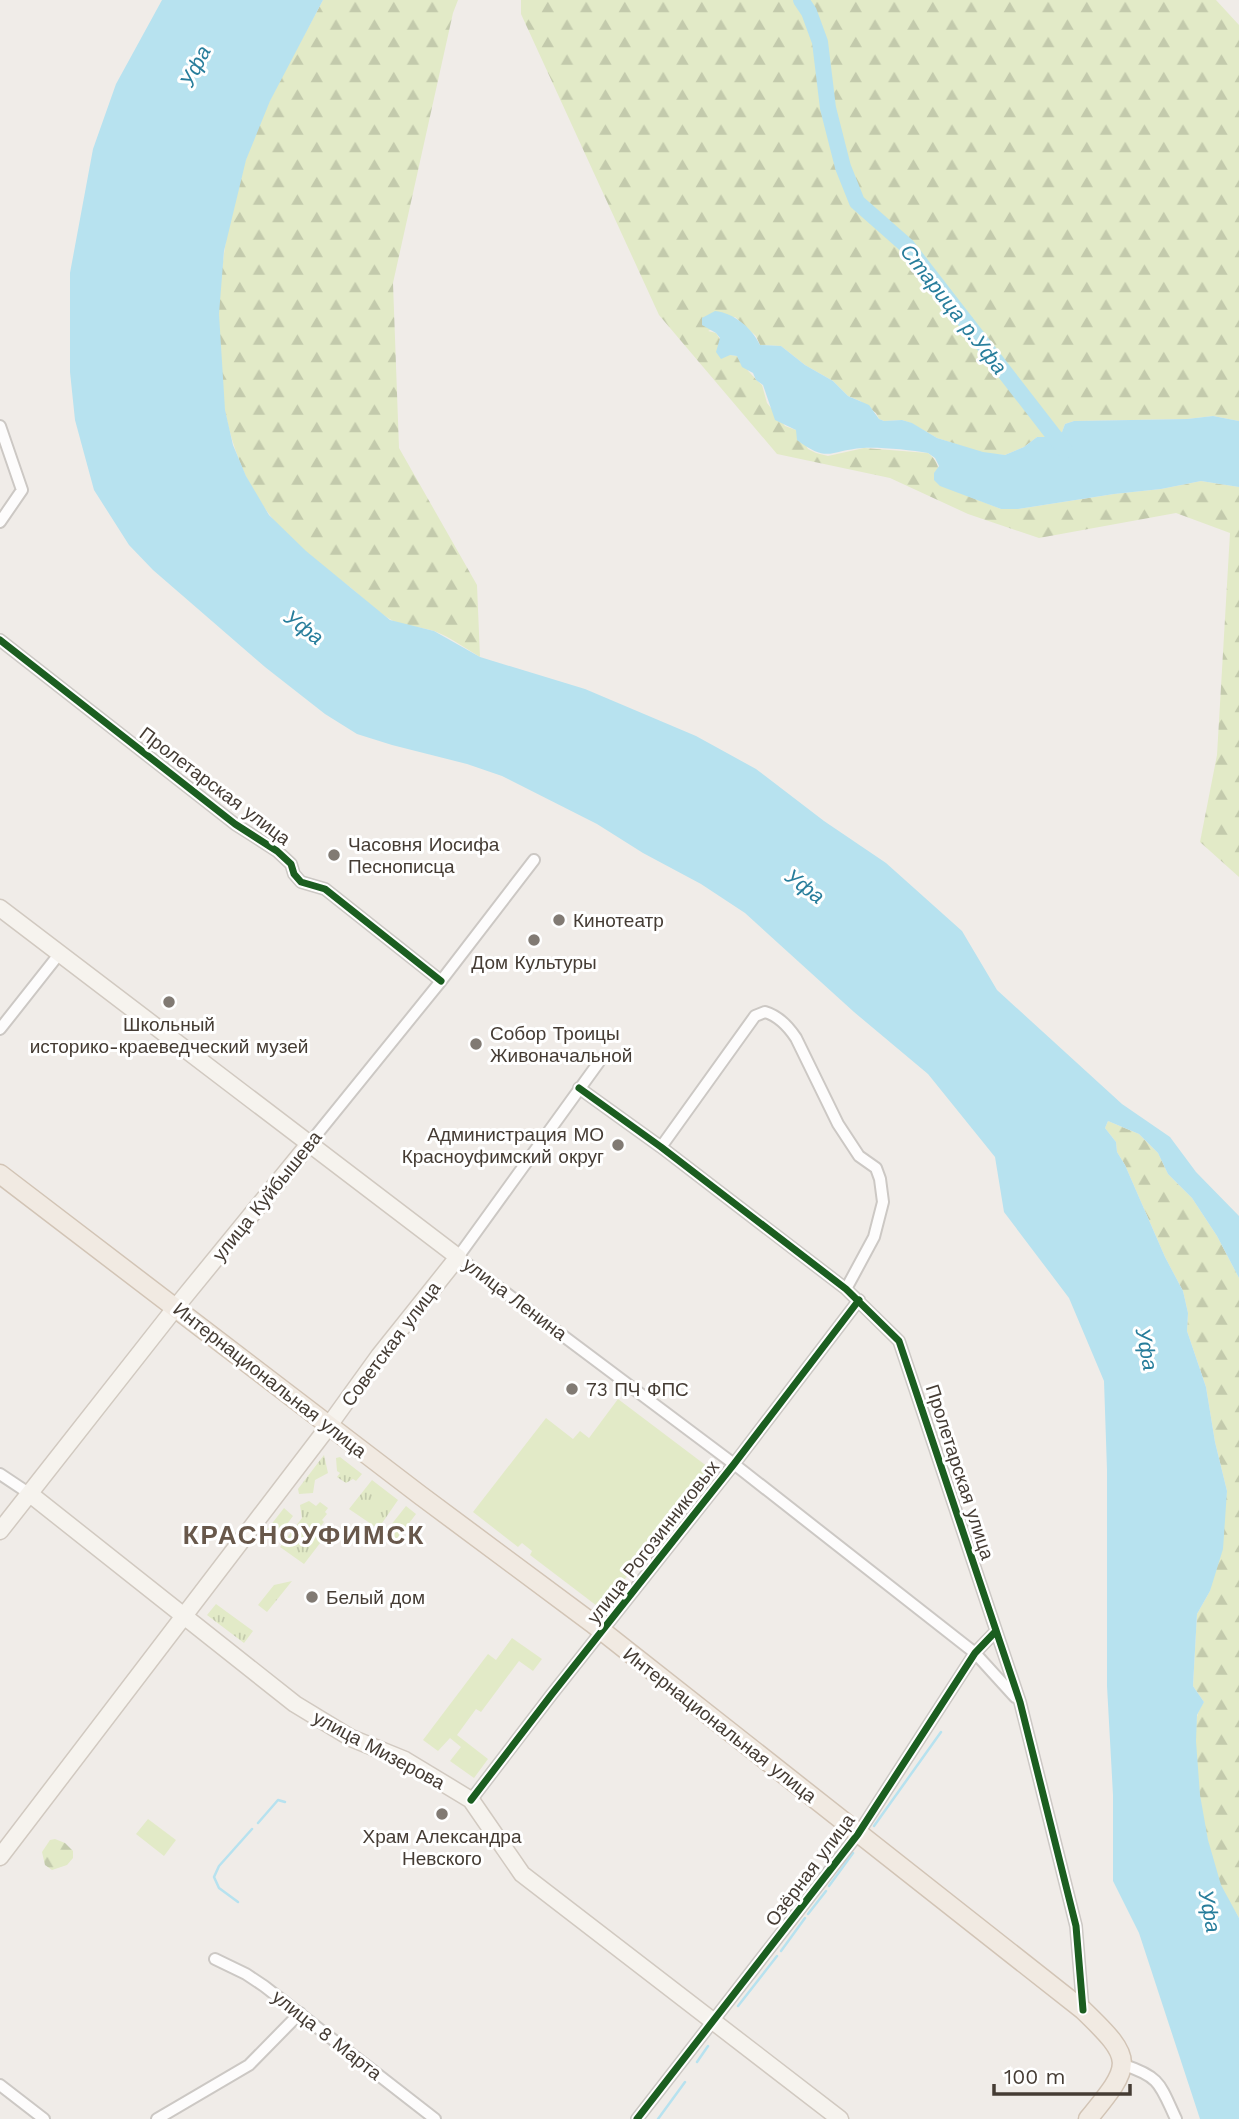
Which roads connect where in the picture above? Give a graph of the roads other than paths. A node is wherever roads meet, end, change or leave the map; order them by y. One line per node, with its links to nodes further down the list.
1 (0, 426): 2 (street)
2 (0, 522)
3 (0, 640): 7 (street, Пролетарская улица)
4 (534, 860): 7 (street, улица Куйбышева)
5 (0, 908): 6 (main road, улица Ленина)
6 (60, 953): 8 (street); 11 (main road, улица Ленина)
7 (441, 981): 11 (street, улица Куйбышева)
8 (0, 1029)
9 (599, 1062): 10 (street, Советская улица)
10 (579, 1088): 12 (street, Пролетарская улица); 14 (street, Советская улица)
11 (309, 1144): 14 (main road, улица Ленина); 17 (main road, улица Куйбышева)
12 (661, 1147): 15 (street, Пролетарская улица); 15 (street)
13 (0, 1174): 17 (main road, Интернациональная улица)
14 (458, 1257): 18 (main road, Советская улица); 19 (street, улица Ленина)
15 (846, 1289): 16 (street, Пролетарская улица)
16 (859, 1300): 19 (street, улица Рогозинниковых); 24 (street, Пролетарская улица)
17 (176, 1307): 18 (main road, Интернациональная улица); 21 (main road, улица Куйбышева)
18 (329, 1425): 23 (main road, Советская улица); 25 (main road, Интернациональная улица)
19 (734, 1464): 25 (street, улица Рогозинниковых); 26 (street, улица Ленина)
20 (0, 1474): 21 (street, улица Мизерова)
21 (30, 1494): 22 (main road, улица Куйбышева); 23 (main road, улица Мизерова)
22 (0, 1531)
23 (184, 1617): 28 (main road, улица Мизерова); 30 (main road, Советская улица)
24 (996, 1631): 26 (street, Озёрная улица); 27 (street, Пролетарская улица)
25 (603, 1632): 28 (street, улица Рогозинниковых); 29 (main road, Интернациональная улица)
26 (975, 1653): 27 (street, улица Ленина); 29 (street, Озёрная улица)
27 (1020, 1702): 32 (street, Пролетарская улица)
28 (471, 1801): 34 (main road, улица Мизерова)
29 (858, 1834): 32 (main road, Интернациональная улица); 34 (street, Озёрная улица)
30 (0, 1857)
31 (215, 1959): 33 (street, улица 8 Марта)
32 (1083, 2010): 35 (main road, Интернациональная улица)
33 (300, 2013): 38 (street); 39 (street, улица 8 Марта)
34 (712, 2022): 40 (street, Озёрная улица); 41 (main road, улица Мизерова)
35 (1124, 2066): 42 (main road); 43 (street)
36 (0, 2085): 37 (street)
37 (44, 2119)
38 (157, 2119)
39 (435, 2119)
40 (637, 2119)
41 (840, 2119)
42 (1088, 2119)
43 (1176, 2119)

